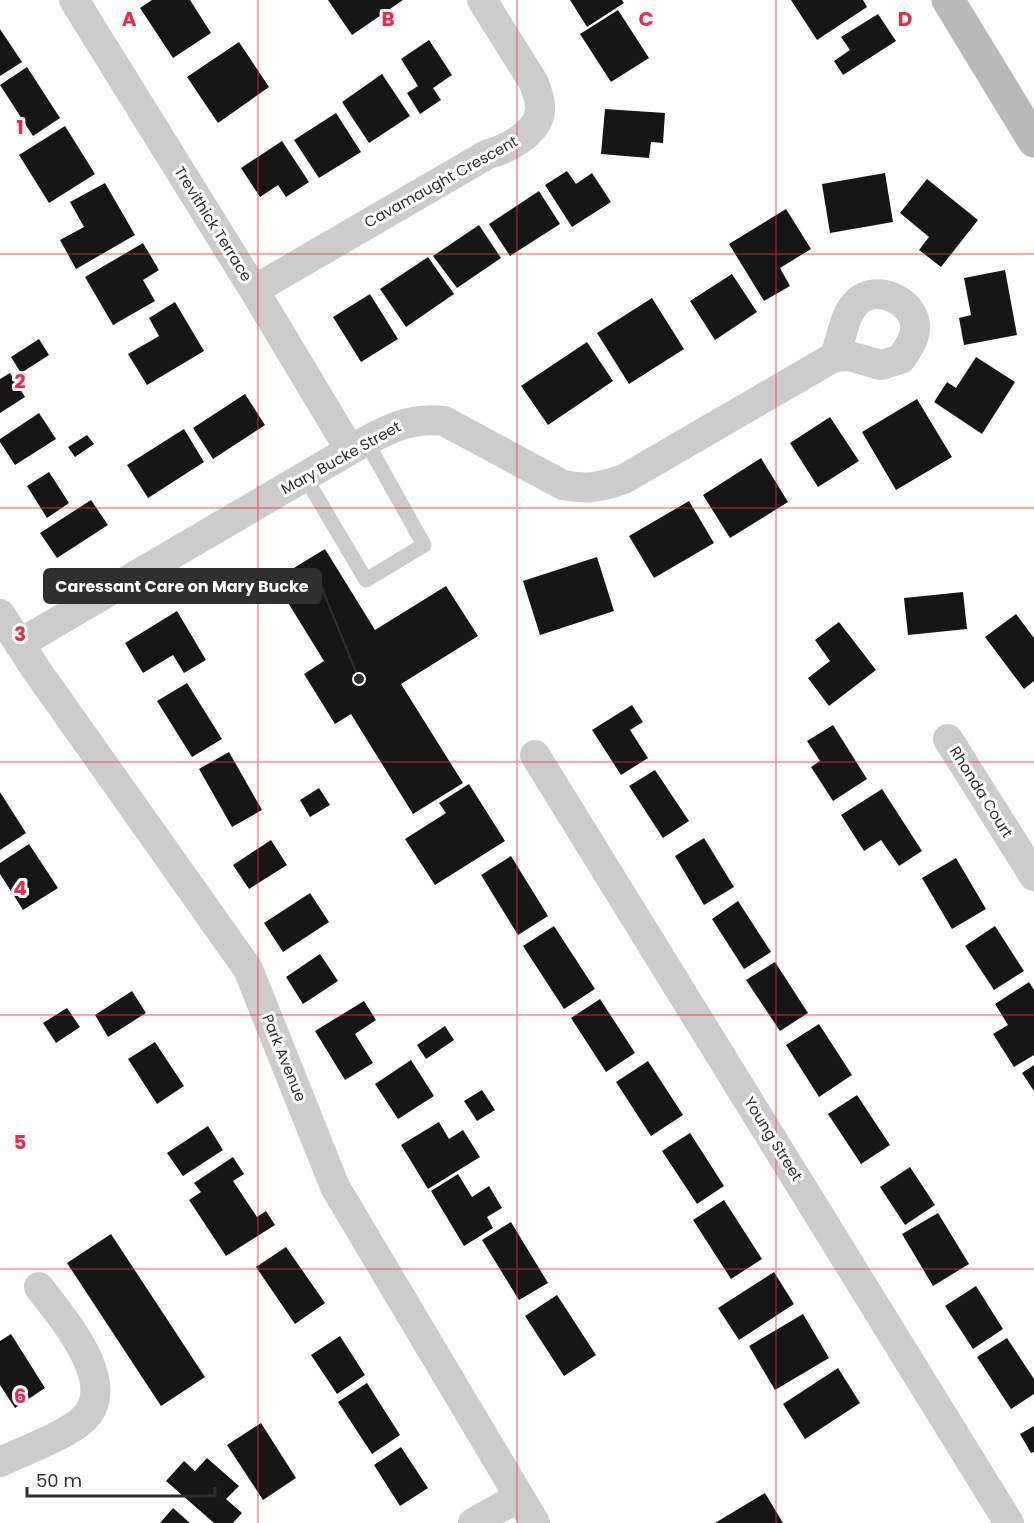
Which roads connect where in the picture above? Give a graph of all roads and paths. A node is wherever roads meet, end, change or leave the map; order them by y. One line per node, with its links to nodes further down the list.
1 (74, 0): 5 (street, Trevithick Terrace)
2 (482, 0): 5 (street, Cavamaught Crescent)
3 (948, 0): 4 (main road)
4 (1034, 141)
5 (254, 290): 7 (street, Trevithick Terrace)
6 (834, 357): 7 (street, Mary Bucke Street)
7 (358, 446): 8 (street, Mary Bucke Street); 8 (lane)
8 (304, 477): 10 (street, Mary Bucke Street)
9 (0, 614): 10 (street, Park Avenue)
10 (19, 644): 16 (street, Park Avenue)
11 (948, 739): 13 (street, Rhonda Court)
12 (535, 755): 19 (street, Young Street)
13 (1034, 876)
14 (39, 1287): 15 (street)
15 (0, 1462)
16 (519, 1497): 17 (street); 18 (street, Park Avenue)
17 (473, 1523)
18 (535, 1523)
19 (1009, 1523)

